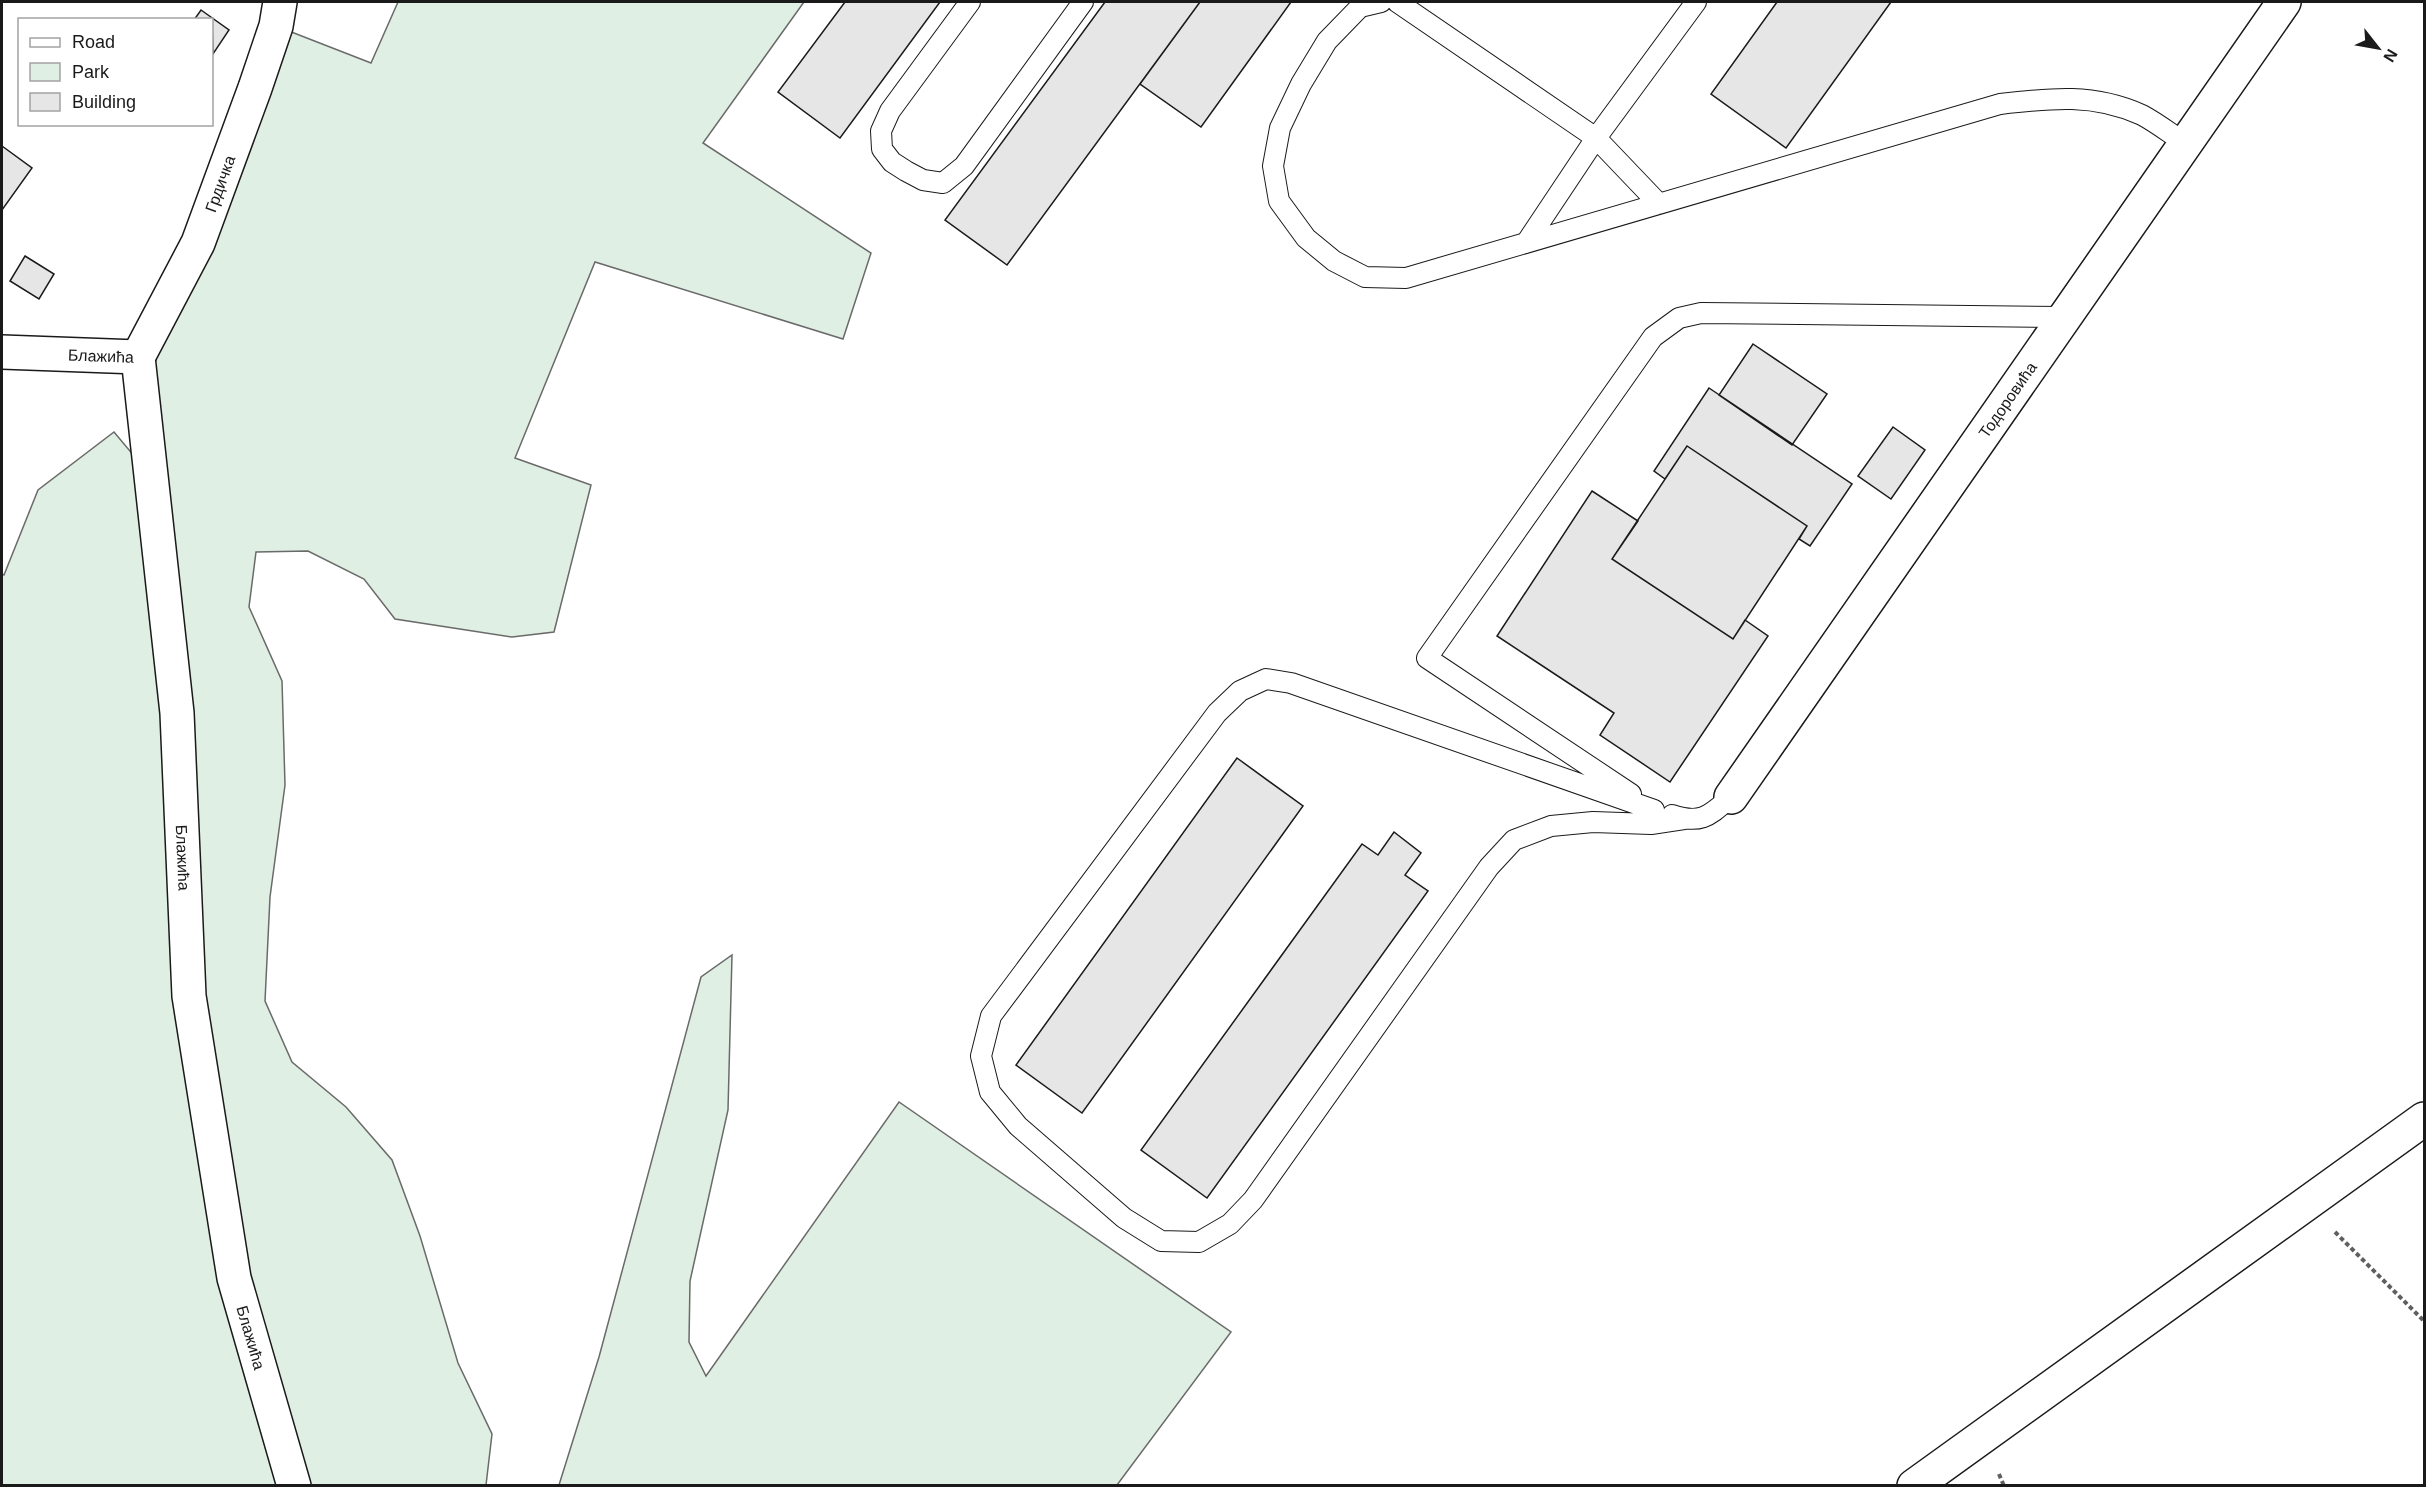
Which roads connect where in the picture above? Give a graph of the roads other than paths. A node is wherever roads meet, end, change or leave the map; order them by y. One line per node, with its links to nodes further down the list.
1 (280, 2): 14 (street, Грдичка)
2 (970, 2): 3 (lane)
3 (1083, 2)
4 (1380, 2): 11 (lane)
5 (1397, 2): 8 (lane)
6 (1696, 2): 8 (lane)
7 (2284, 2): 9 (street, Тодоровића)
8 (1596, 138): 10 (lane); 11 (lane)
9 (2185, 143): 10 (lane); 12 (street, Тодоровића)
10 (1659, 204): 11 (lane)
11 (1526, 243)
12 (2065, 317): 15 (street, Тодоровића); 16 (lane)
13 (2, 352): 14 (street, Блажића)
14 (138, 357): 19 (street, Блажића)
15 (1731, 797): 17 (lane)
16 (1654, 810): 17 (lane); 17 (lane)
17 (1683, 819)
18 (2424, 1119): 20 (street)
19 (294, 1485)
20 (1914, 1485)

